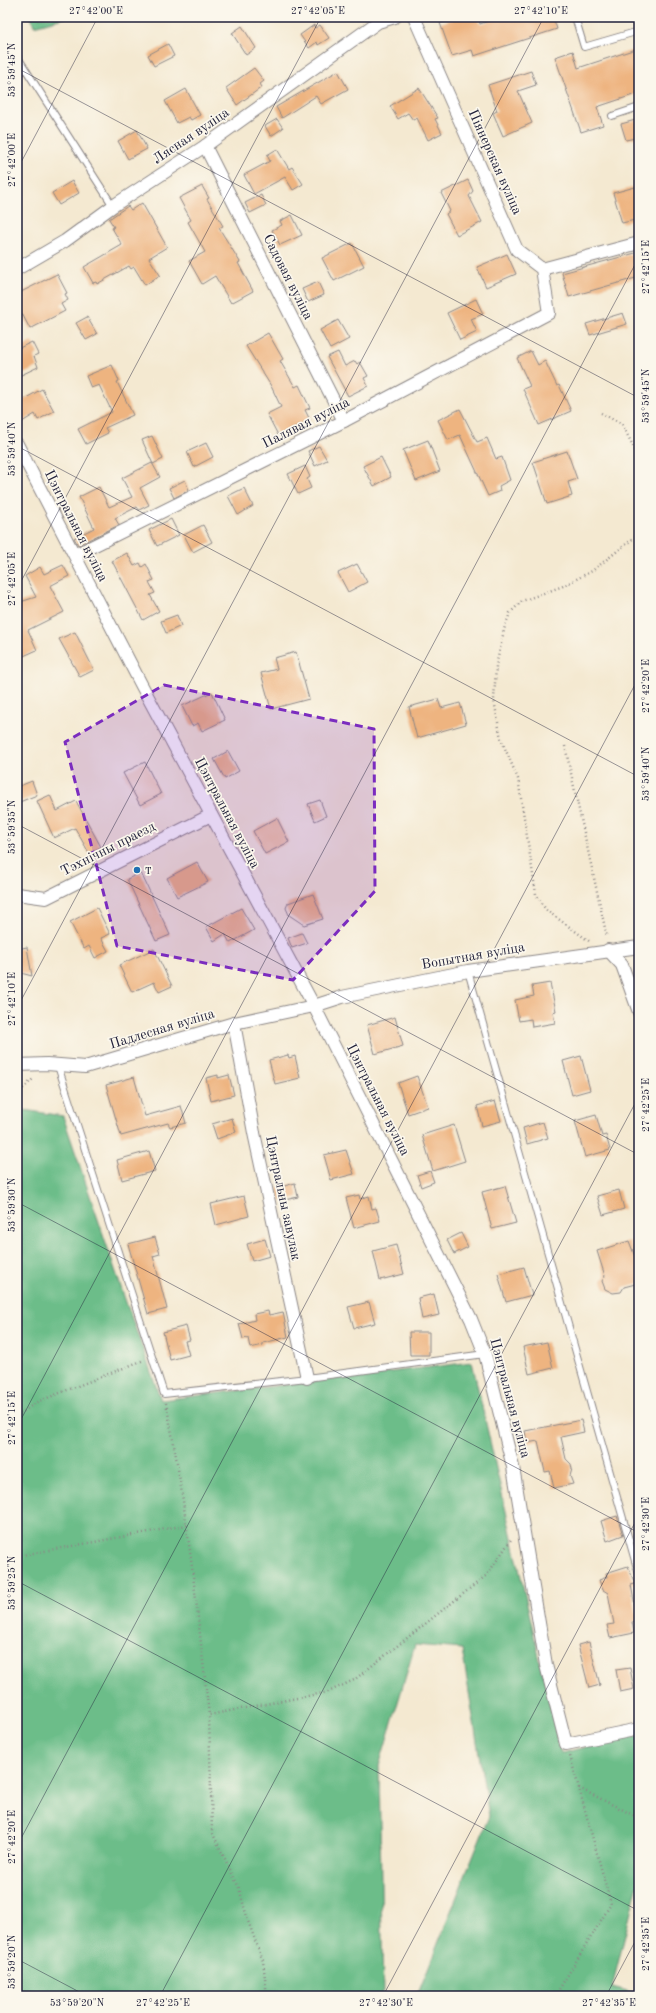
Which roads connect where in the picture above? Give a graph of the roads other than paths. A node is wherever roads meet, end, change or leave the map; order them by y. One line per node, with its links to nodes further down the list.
1 (395, 17): 4 (street, Лясная вуліца)
2 (414, 17): 13 (street, Піянерская вуліца)
3 (575, 17): 5 (lane)
4 (374, 20): 9 (street, Лясная вуліца)
5 (639, 31)
6 (17, 56): 10 (lane)
7 (639, 108): 8 (lane)
8 (612, 116)
9 (205, 146): 10 (street, Лясная вуліца); 14 (street, Садовая вуліца)
10 (113, 206): 12 (street, Лясная вуліца)
11 (639, 243): 13 (street)
12 (17, 268)
13 (542, 269): 14 (street, Палявая вуліца)
14 (344, 421): 16 (street, Палявая вуліца)
15 (17, 444): 16 (street, Цэнтральная вуліца)
16 (75, 555): 17 (street, Цэнтральная вуліца)
17 (210, 815): 18 (street, Тэхнічны праезд); 22 (street, Цэнтральная вуліца)
18 (17, 894)
19 (605, 945): 20 (street, Вопытная вуліца); 21 (street, Вопытная вуліца); 23 (street)
20 (639, 947)
21 (468, 971): 22 (street, Вопытная вуліца); 29 (lane)
22 (314, 1006): 24 (street, Падлесная вуліца); 27 (street, Цэнтральная вуліца)
23 (639, 1012)
24 (234, 1023): 26 (street, Падлесная вуліца); 28 (street, Цэнтральны завулак)
25 (17, 1065): 26 (street, Падлесная вуліца)
26 (52, 1065): 28 (lane)
27 (484, 1354): 28 (lane); 30 (street, Цэнтральная вуліца)
28 (307, 1378)
29 (639, 1575)
30 (639, 1729)

